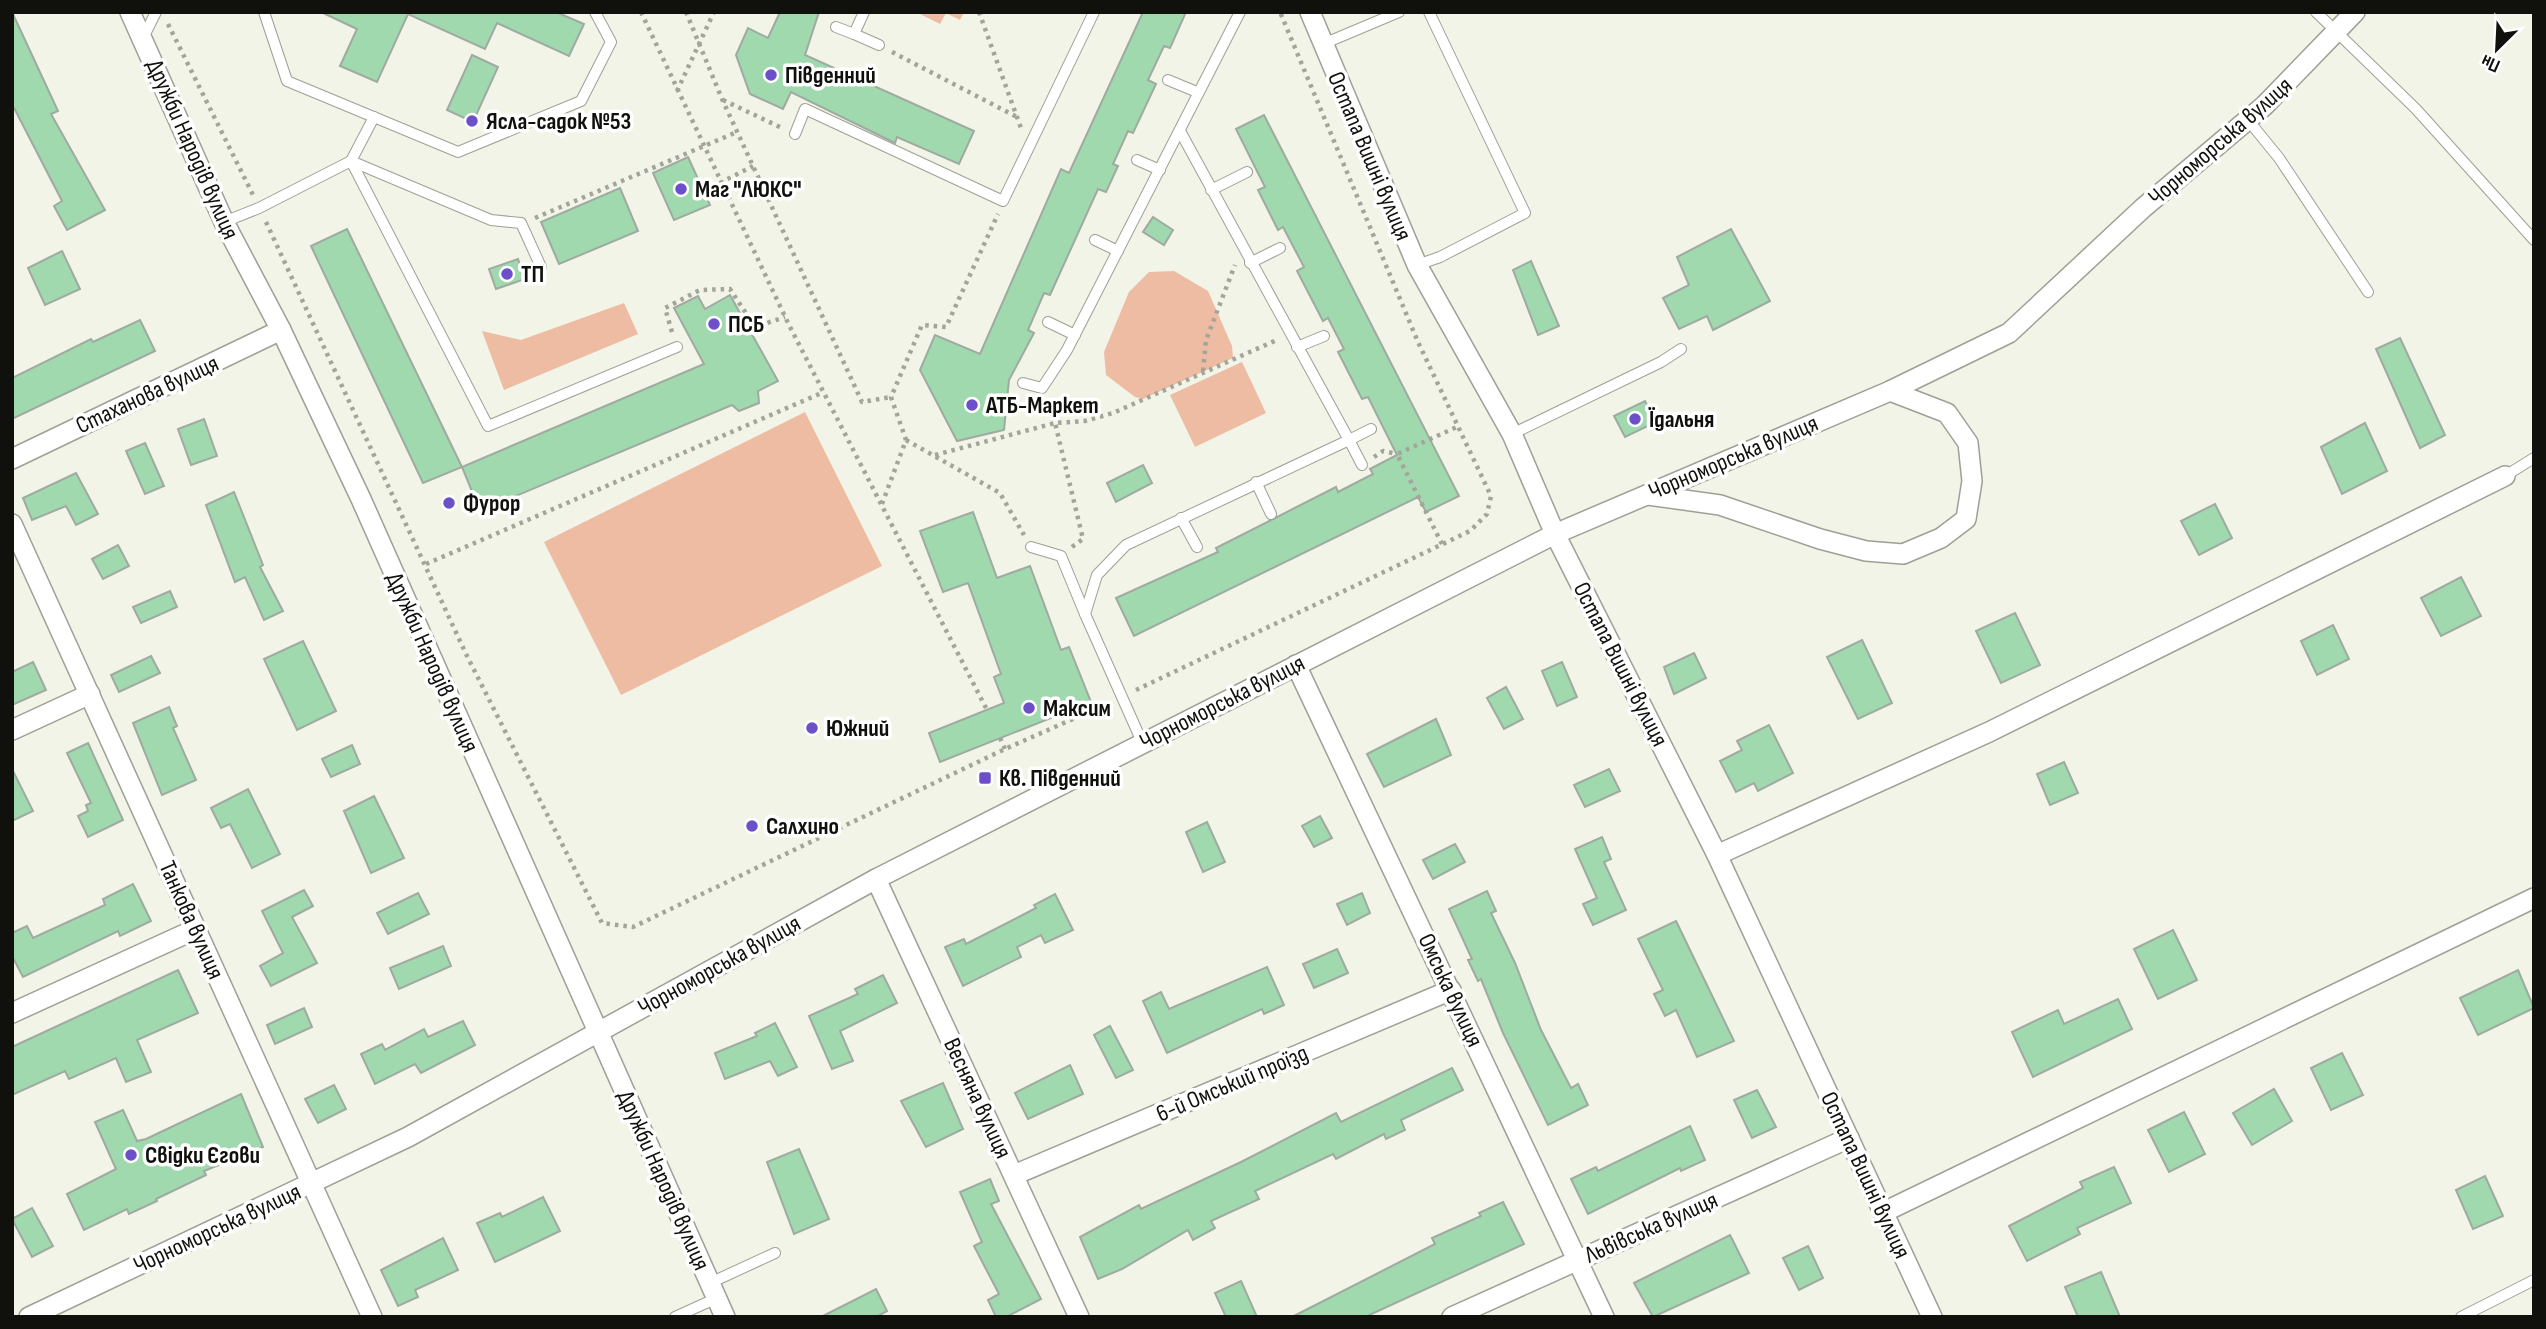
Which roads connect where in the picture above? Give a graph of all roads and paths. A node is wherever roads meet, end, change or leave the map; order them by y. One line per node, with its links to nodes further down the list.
1 (130, 12): 21 (street, Дружби Народів вулиця)
2 (159, 12): 21 (lane); 45 (path)
3 (264, 12): 29 (lane)
4 (595, 12): 29 (lane)
5 (640, 12): 26 (path)
6 (686, 12): 23 (path)
7 (713, 12): 23 (path)
8 (864, 12): 19 (lane)
9 (979, 12): 30 (path)
10 (1094, 12): 36 (lane)
11 (1280, 12): 73 (path)
12 (1310, 12): 22 (street, Остапа Вишні вулиця)
13 (1399, 12): 22 (lane)
14 (1429, 12): 54 (lane)
15 (2316, 12): 20 (lane)
16 (2355, 12): 20 (street, Чорноморська вулиця)
17 (1238, 13): 27 (lane)
18 (836, 27): 19 (lane)
19 (854, 34): 24 (lane)
20 (2336, 35): 31 (street, Чорноморська вулиця); 49 (lane)
21 (143, 38): 46 (street, Дружби Народів вулиця)
22 (1323, 44): 54 (street, Остапа Вишні вулиця)
23 (699, 45): 26 (path); 28 (path)
24 (879, 45): 30 (path)
25 (1168, 80): 27 (lane)
26 (677, 92): 35 (path)
27 (1197, 92): 32 (lane)
28 (722, 99): 33 (path); 34 (path)
29 (374, 117): 38 (lane)
30 (1017, 117): 36 (path)
31 (2248, 120): 56 (lane); 69 (street, Чорноморська вулиця)
32 (1180, 131): 40 (lane); 43 (lane)
33 (737, 132): 35 (path); 39 (path)
34 (795, 134): 44 (lane)
35 (703, 145): 42 (path); 47 (path)
36 (1029, 149): 44 (lane)
37 (1138, 160): 40 (lane)
38 (351, 162): 45 (lane); 47 (lane); 63 (lane)
39 (753, 166): 42 (path); 71 (path)
40 (1160, 170): 52 (lane)
41 (1247, 172): 43 (lane)
42 (720, 183): 57 (path)
43 (1211, 190): 50 (lane)
44 (1003, 201): 71 (path)
45 (259, 208): 46 (lane); 95 (path)
46 (224, 222): 59 (street, Дружби Народів вулиця)
47 (521, 223): 55 (lane)
48 (1095, 240): 52 (lane)
49 (2534, 240)
50 (1242, 248): 53 (lane); 66 (path)
51 (1280, 248): 53 (lane)
52 (1118, 251): 61 (lane)
53 (1250, 263): 60 (lane)
54 (1417, 265): 75 (street, Остапа Вишні вулиця)
55 (541, 267)
56 (2368, 292)
57 (785, 317): 63 (path); 70 (path)
58 (1048, 322): 61 (lane)
59 (281, 330): 80 (street, Стаханова вулиця); 111 (street, Дружби Народів вулиця)
60 (1290, 334): 64 (lane); 66 (path)
61 (1075, 335): 68 (lane)
62 (1324, 336): 64 (lane)
63 (677, 347)
64 (1297, 347): 77 (lane)
65 (1681, 349): 75 (lane)
66 (1203, 371): 72 (path)
67 (1023, 383): 68 (lane)
68 (1042, 387): 72 (path)
69 (1890, 391): 85 (street, Чорноморська вулиця); 85 (street)
70 (824, 392): 86 (path); 95 (path)
71 (891, 397): 76 (path)
72 (1055, 423): 79 (path); 94 (path)
73 (1459, 426): 78 (path); 91 (path)
74 (1371, 429): 77 (lane)
75 (1512, 434): 90 (street, Остапа Вишні вулиця)
76 (906, 440): 79 (path); 86 (path)
77 (1349, 440): 82 (lane); 84 (lane)
78 (1398, 454): 82 (path); 91 (path)
79 (934, 455): 92 (path)
80 (12, 458)
81 (2534, 458): 83 (lane)
82 (1362, 465)
83 (2505, 476): 105 (street)
84 (1256, 482): 87 (lane); 88 (lane)
85 (1643, 495): 90 (street, Чорноморська вулиця)
86 (882, 505): 100 (path)
87 (1271, 514)
88 (1181, 518): 93 (lane); 96 (lane)
89 (12, 524): 98 (street, Танкова вулиця)
90 (1555, 534): 97 (street, Чорноморська вулиця); 105 (street, Остапа Вишні вулиця)
91 (1442, 544): 99 (path)
92 (1031, 547): 94 (lane)
93 (1197, 547)
94 (1061, 556): 96 (lane)
95 (426, 564): 104 (path)
96 (1085, 614): 99 (lane)
97 (1296, 665): 103 (street, Чорноморська вулиця); 109 (street, Омська вулиця)
98 (90, 694): 101 (street); 108 (street, Танкова вулиця)
99 (1124, 696): 103 (lane); 104 (path)
100 (986, 710)
101 (12, 730)
102 (1000, 738): 104 (path)
103 (1142, 742): 106 (street, Чорноморська вулиця)
104 (1005, 749)
105 (1717, 855): 112 (street, Остапа Вишні вулиця)
106 (876, 879): 111 (street, Чорноморська вулиця); 113 (street, Весняна вулиця)
107 (2534, 898): 115 (street)
108 (196, 929): 110 (street); 114 (street, Танкова вулиця)
109 (1451, 990): 113 (street, 6-й Омський проїзд); 117 (street, Омська вулиця)
110 (12, 1013)
111 (598, 1031): 114 (street, Чорноморська вулиця); 119 (street, Дружби Народів вулиця)
112 (1849, 1138): 115 (street, Остапа Вишні вулиця); 117 (street, Львівська вулиця)
113 (1014, 1175): 124 (street, Весняна вулиця)
114 (311, 1184): 120 (street, Чорноморська вулиця); 121 (street, Танкова вулиця)
115 (1884, 1212): 127 (street, Остапа Вишні вулиця)
116 (775, 1253): 119 (lane)
117 (1578, 1259): 125 (street, Львівська вулиця); 126 (street, Омська вулиця)
118 (2534, 1280): 128 (lane)
119 (713, 1291): 122 (lane); 123 (street, Дружби Народів вулиця)
120 (29, 1317)
121 (372, 1317)
122 (675, 1317)
123 (725, 1317)
124 (1079, 1317)
125 (1452, 1317)
126 (1604, 1317)
127 (1932, 1317)
128 (2461, 1317)

